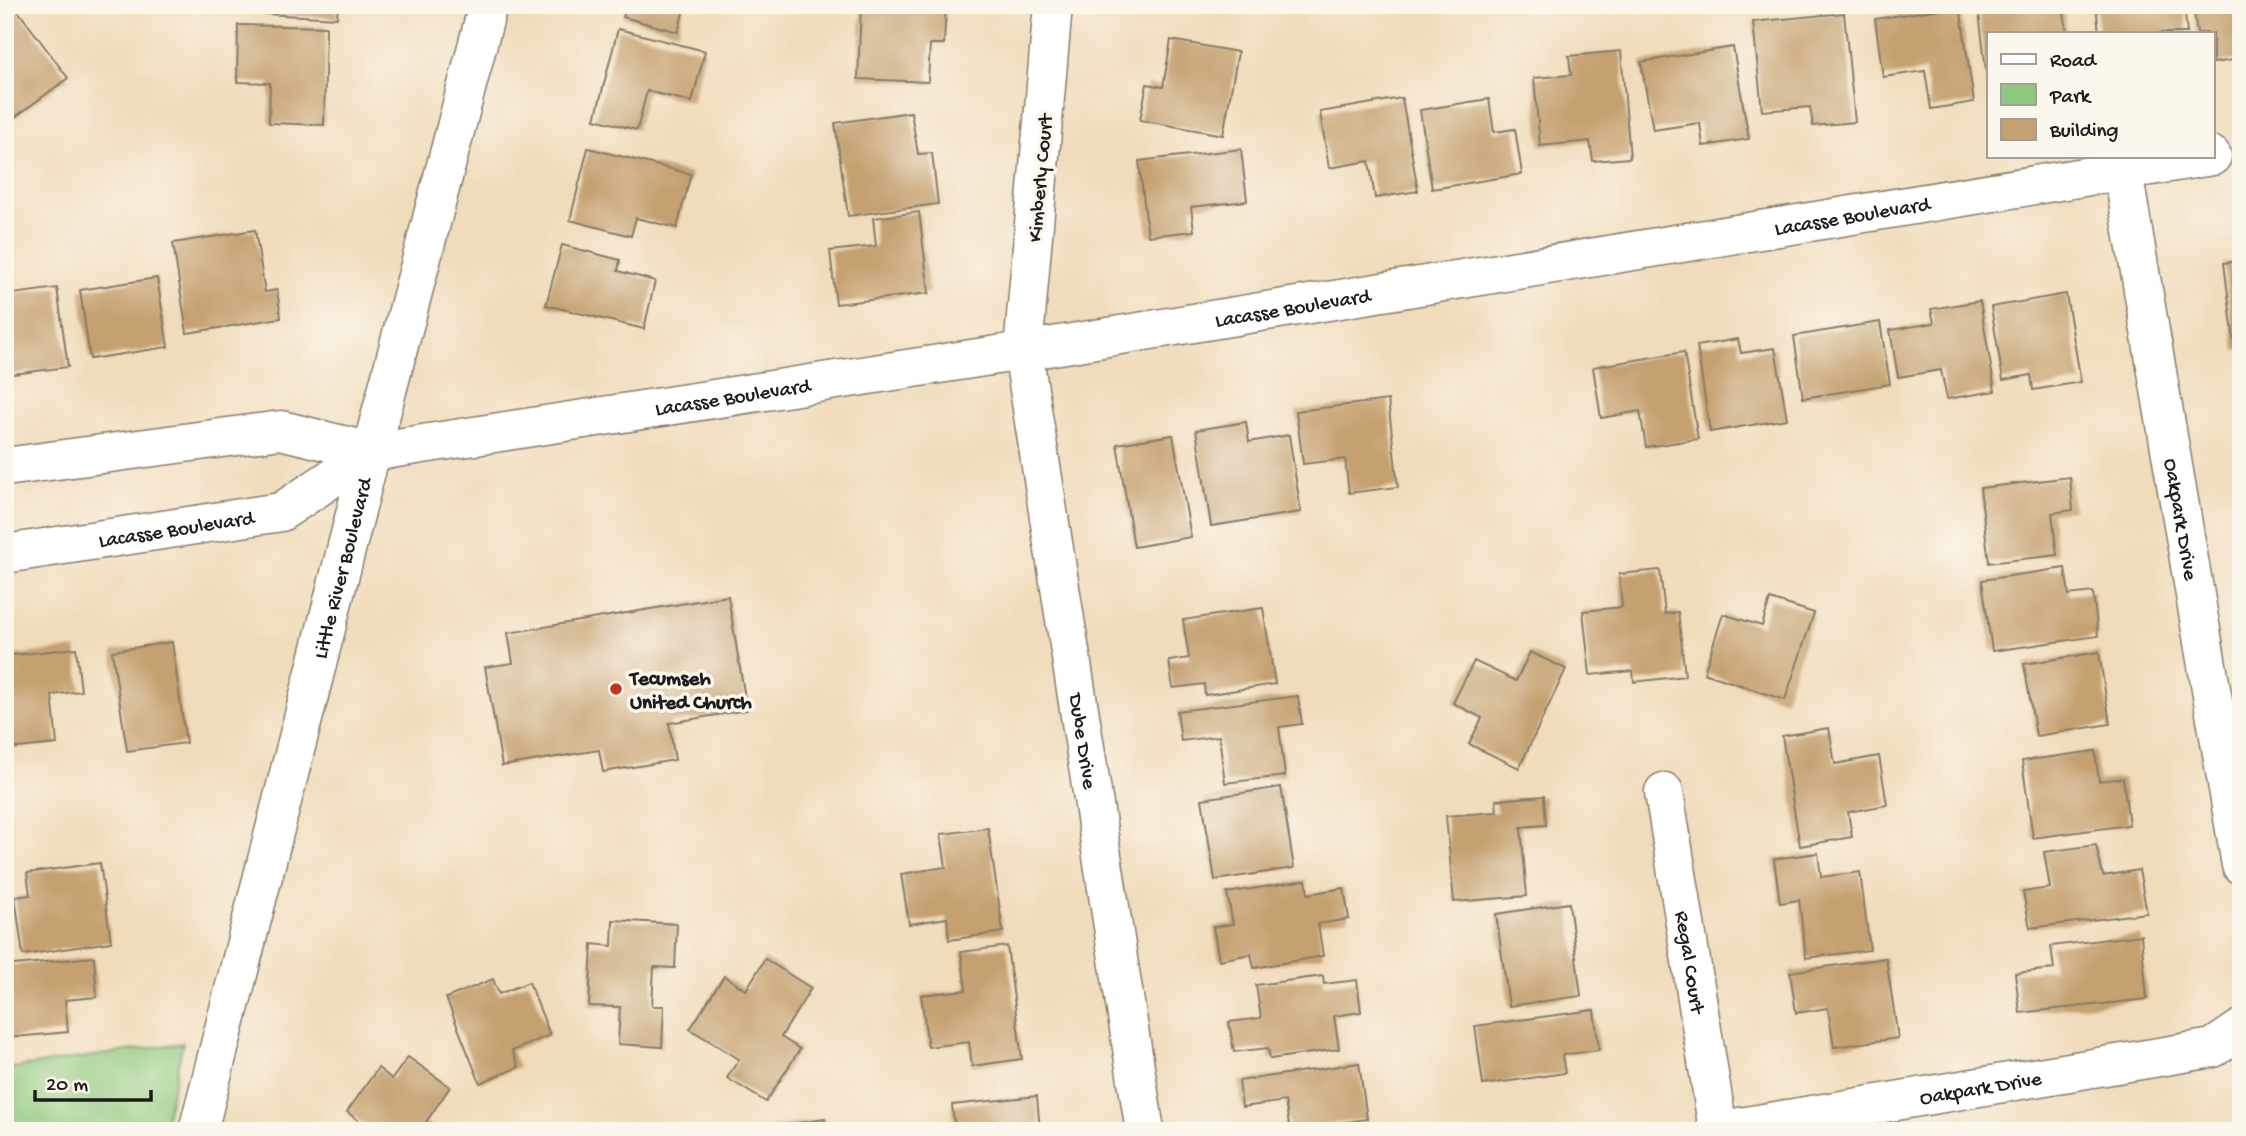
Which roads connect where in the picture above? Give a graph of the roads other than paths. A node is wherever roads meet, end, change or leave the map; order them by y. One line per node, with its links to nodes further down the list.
1 (488, 5): 8 (street, Little River Boulevard)
2 (1053, 5): 7 (street, Kimberly Court)
3 (2241, 151): 4 (street, Lacasse Boulevard)
4 (2214, 156)
5 (2201, 158): 6 (street, Lacasse Boulevard)
6 (2123, 172): 7 (street, Lacasse Boulevard); 12 (street, Oakpark Drive)
7 (1023, 351): 8 (street, Lacasse Boulevard); 16 (street, Dube Drive)
8 (371, 452): 9 (street, Lacasse Boulevard); 10 (street, Lacasse Boulevard); 15 (street, Little River Boulevard)
9 (5, 467)
10 (5, 554)
11 (1664, 792): 14 (street, Regal Court)
12 (2241, 865)
13 (2241, 1029): 14 (street, Oakpark Drive)
14 (1717, 1130)
15 (198, 1131)
16 (1145, 1131)

